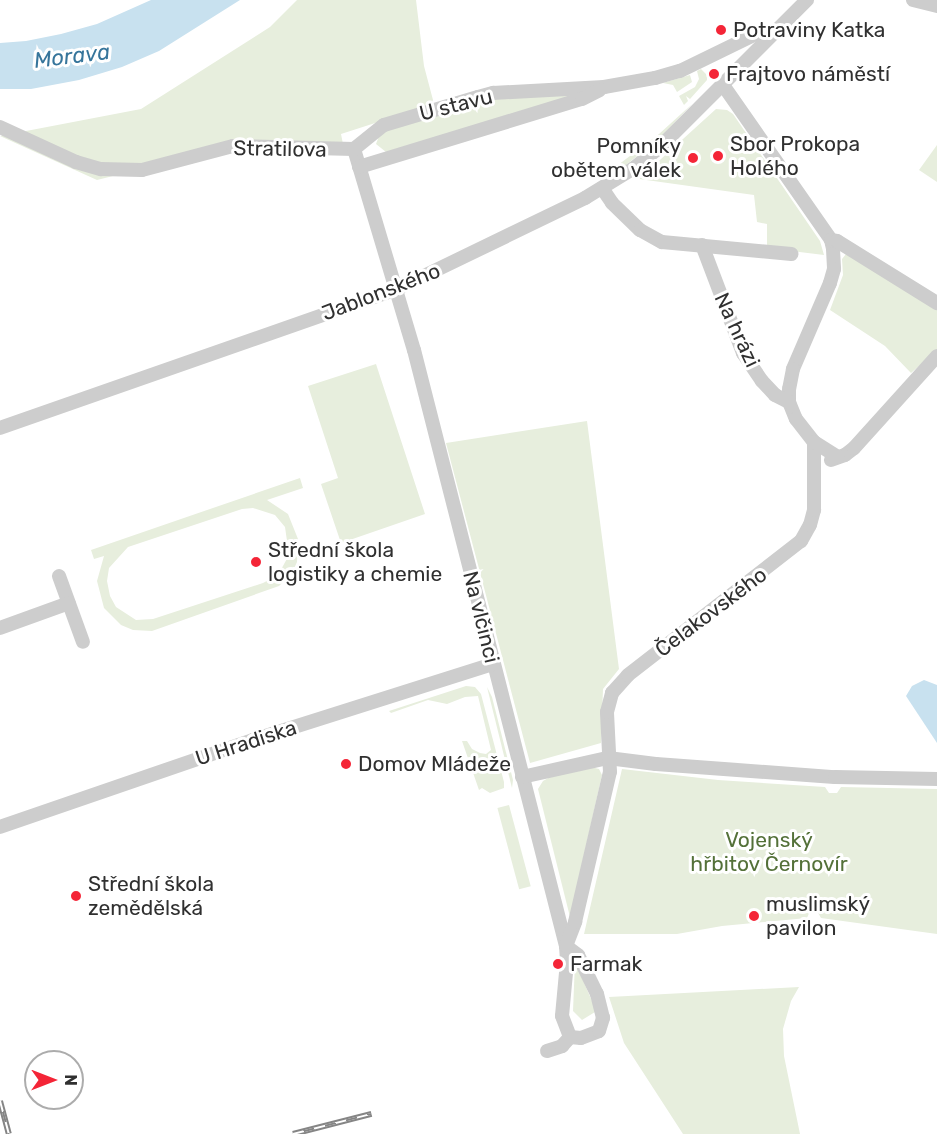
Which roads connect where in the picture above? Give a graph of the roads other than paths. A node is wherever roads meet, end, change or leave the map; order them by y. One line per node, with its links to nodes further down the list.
1 (807, 0): 4 (street, Jablonského)
2 (913, 0): 3 (street)
3 (937, 6)
4 (777, 32): 5 (street, Jablonského); 6 (street, U stavu)
5 (723, 85): 10 (street, Jablonského); 11 (street)
6 (604, 87): 8 (street, U stavu); 9 (street, U stavu)
7 (0, 127): 8 (street, Stratilova)
8 (354, 149): 9 (street, Stratilova)
9 (359, 167): 14 (street, Stratilova)
10 (602, 188): 12 (street); 14 (street, Jablonského)
11 (831, 240): 15 (street); 17 (street)
12 (702, 245): 13 (street); 17 (street, Na hrázi)
13 (790, 254)
14 (398, 289): 18 (street, Jablonského); 26 (street, Na vlčinci)
15 (937, 303)
16 (937, 356): 20 (street)
17 (789, 402): 19 (street)
18 (0, 428)
19 (814, 442): 20 (street); 21 (street, Čelakovského)
20 (838, 457): 21 (street)
21 (814, 463): 27 (street, Čelakovského)
22 (59, 576): 23 (street)
23 (69, 603): 24 (street); 25 (street)
24 (0, 628)
25 (83, 642)
26 (493, 664): 28 (street, Na vlčinci); 30 (street, U Hradiska)
27 (608, 758): 28 (street); 29 (street); 31 (street, Čelakovského)
28 (522, 777): 31 (street, Na vlčinci)
29 (937, 779)
30 (0, 827)
31 (566, 946): 32 (street, Na vlčinci); 32 (street, Na vlčinci)
32 (570, 1037): 33 (street)
33 (547, 1051)

